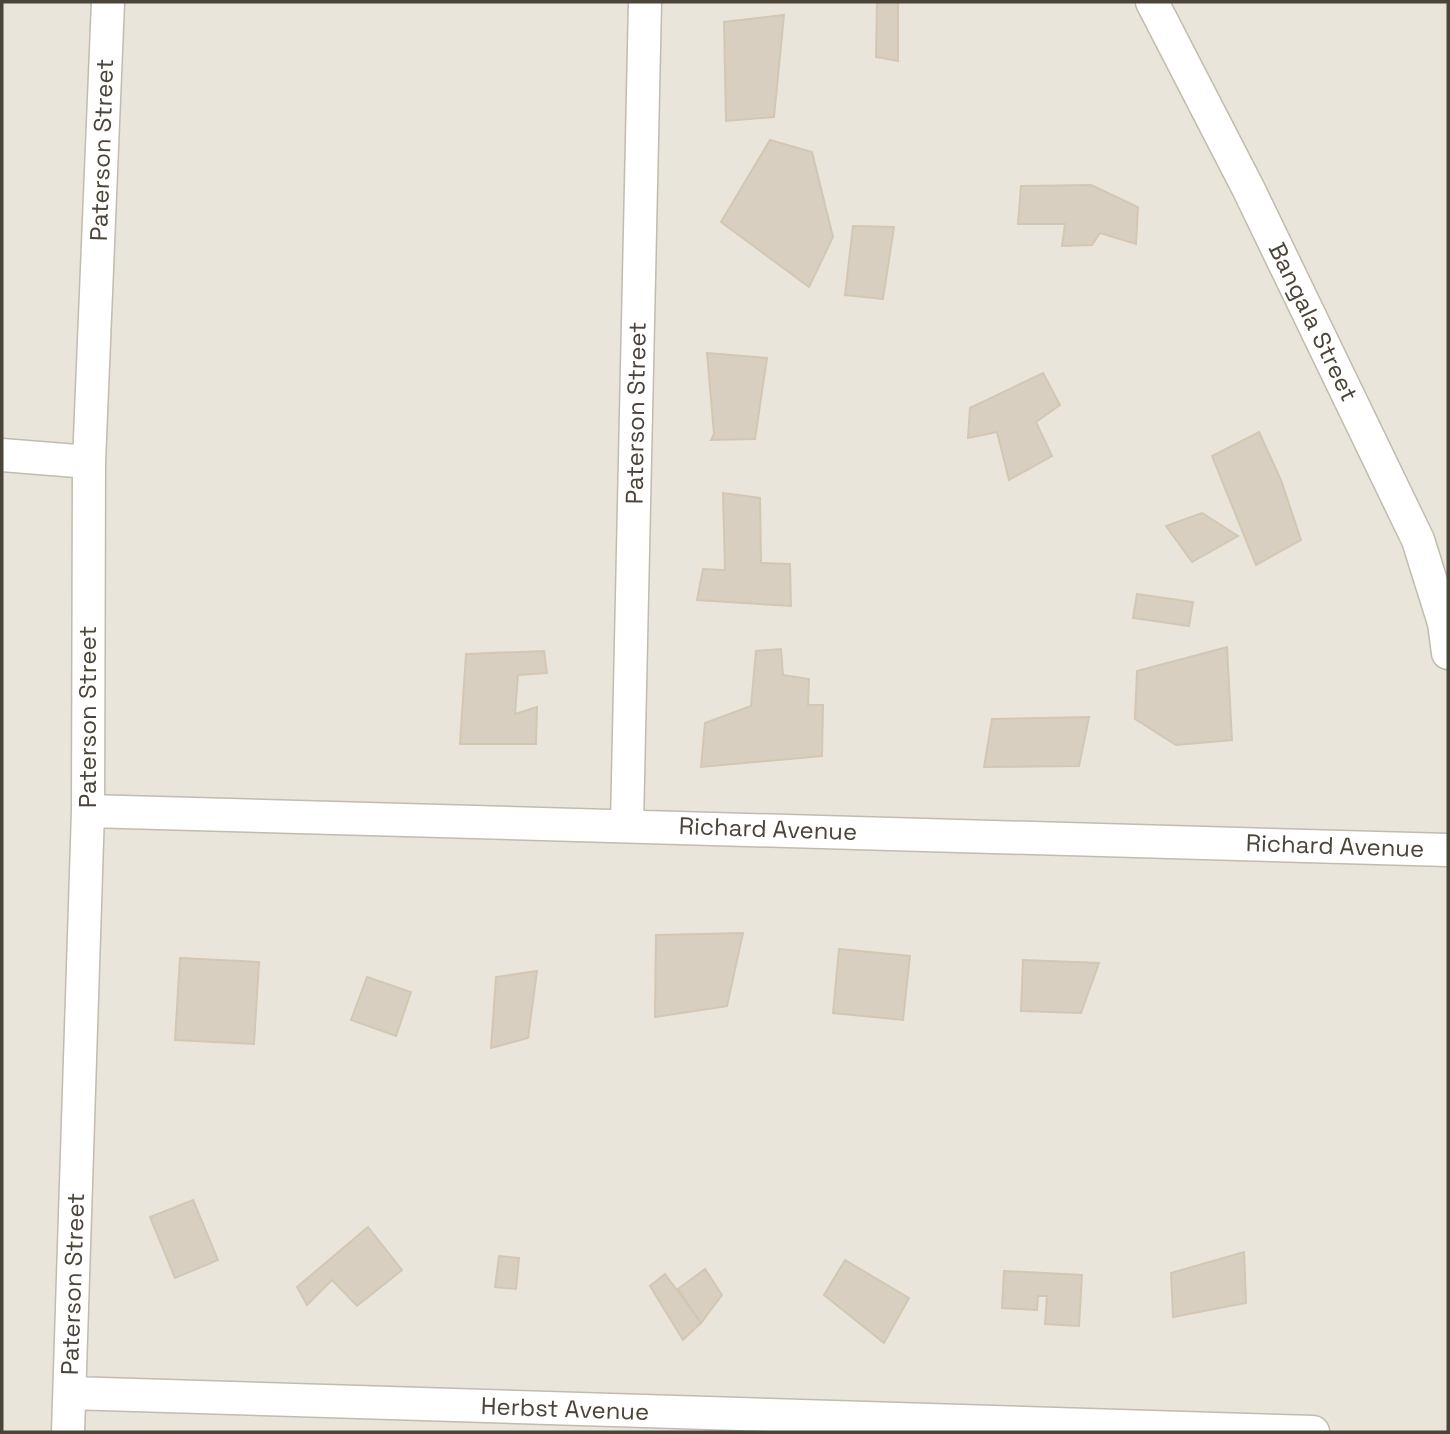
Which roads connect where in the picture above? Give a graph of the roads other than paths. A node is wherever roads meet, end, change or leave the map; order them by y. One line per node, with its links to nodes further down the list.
1 (108, 2): 5 (street, Paterson Street)
2 (645, 2): 8 (street, Paterson Street)
3 (1152, 2): 6 (street, Bangala Street)
4 (2, 455): 5 (street)
5 (89, 462): 7 (street, Paterson Street)
6 (1448, 653)
7 (88, 811): 8 (street, Richard Avenue); 10 (street, Paterson Street)
8 (628, 825): 9 (street, Richard Avenue)
9 (1448, 850)
10 (70, 1393): 11 (street, Paterson Street); 12 (street, Herbst Avenue)
11 (68, 1432)
12 (1313, 1432)

